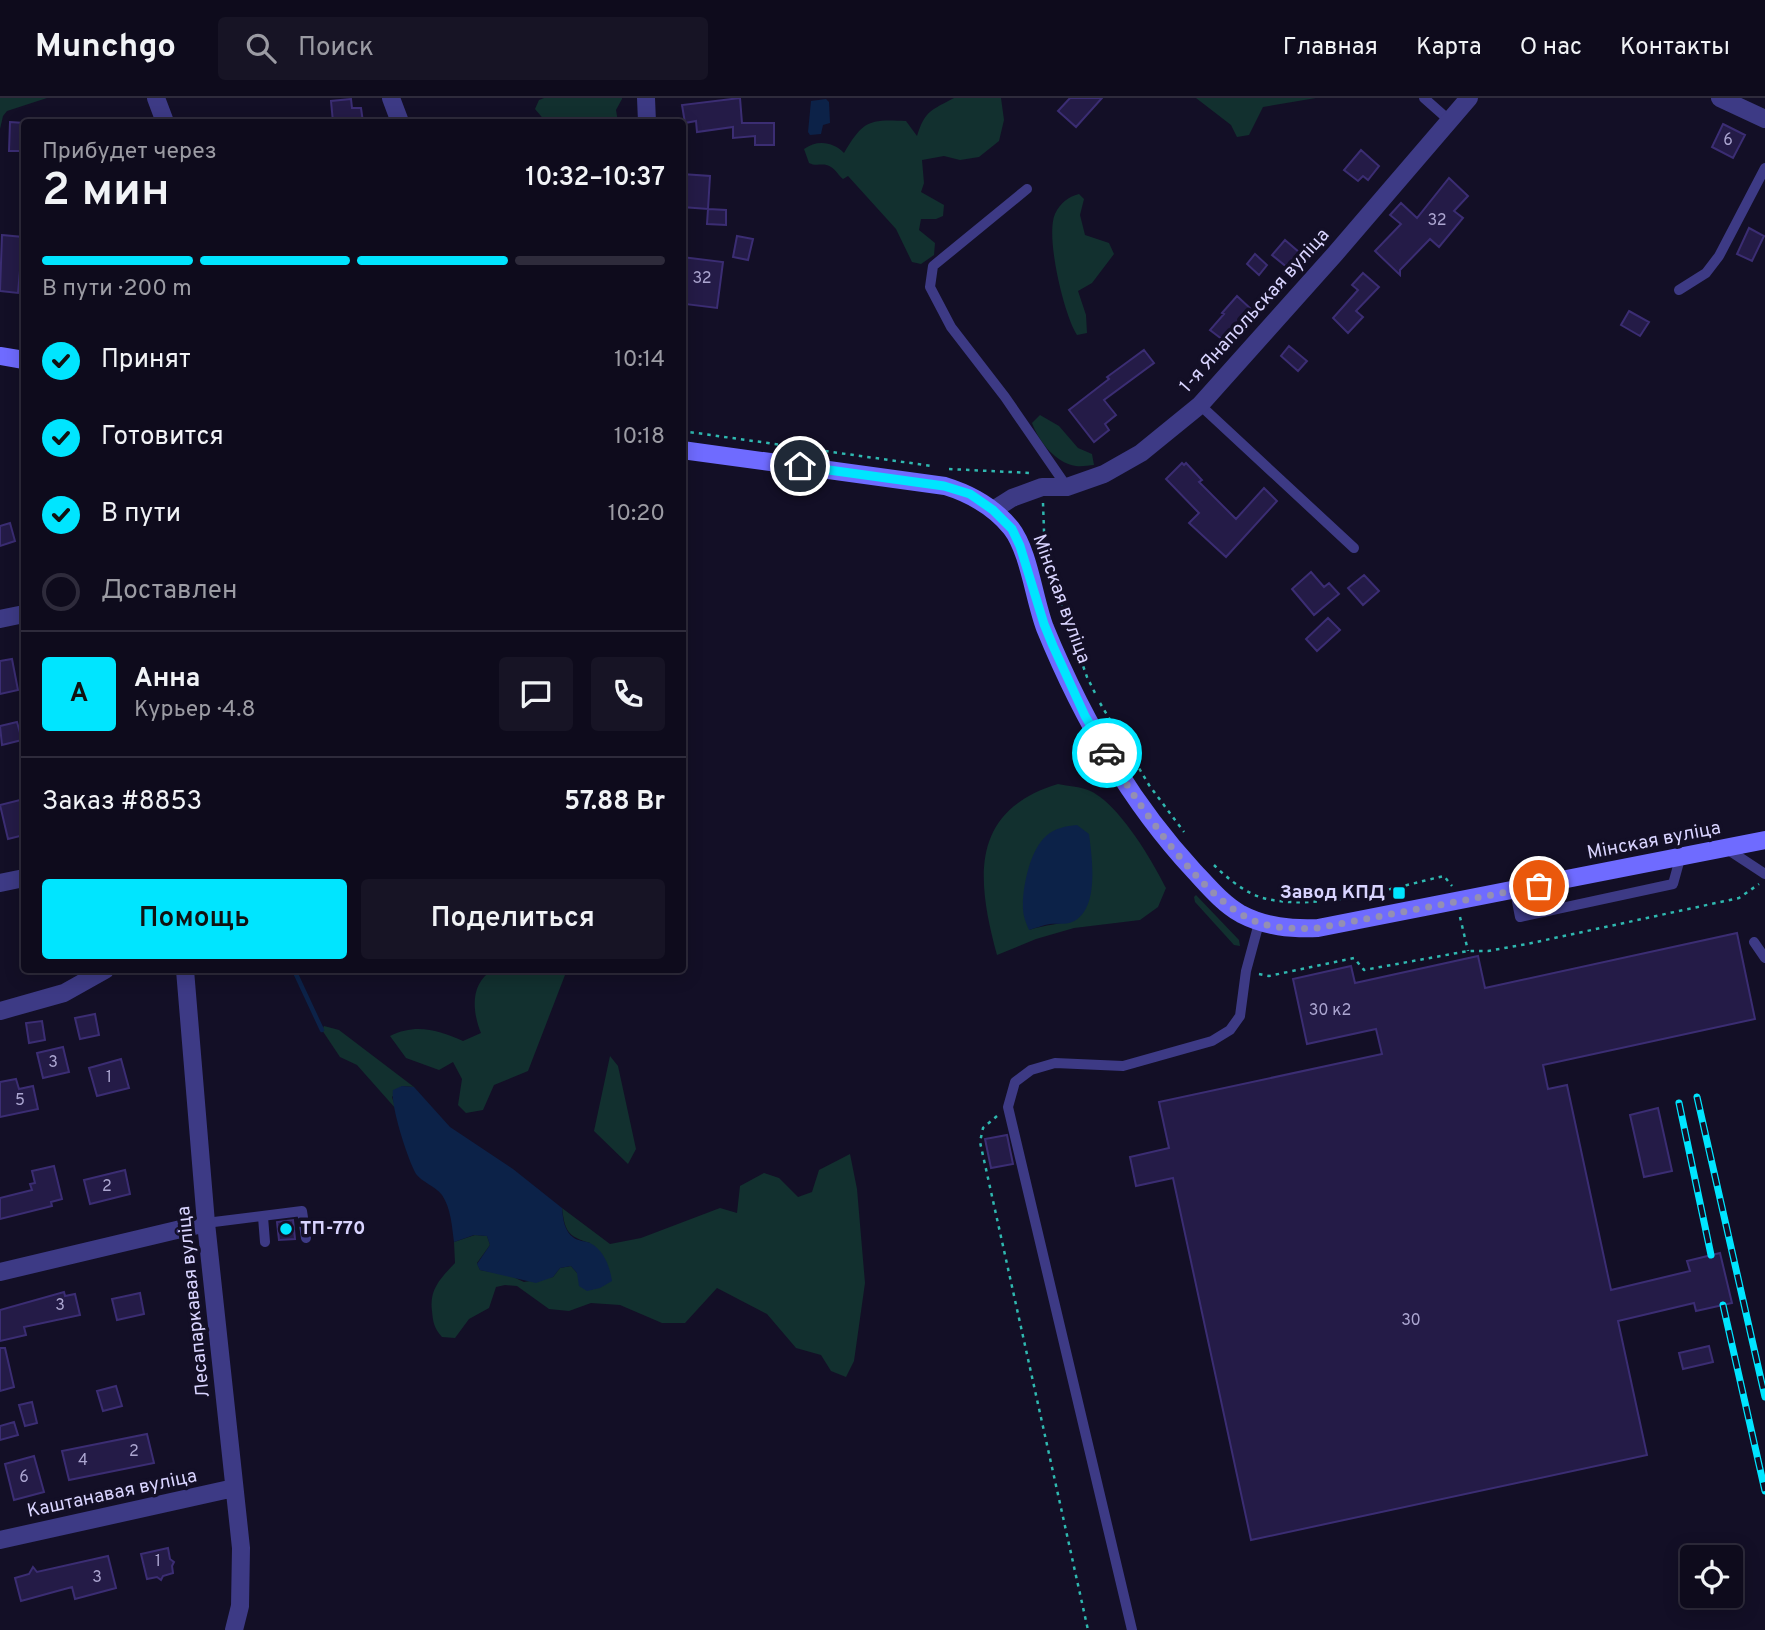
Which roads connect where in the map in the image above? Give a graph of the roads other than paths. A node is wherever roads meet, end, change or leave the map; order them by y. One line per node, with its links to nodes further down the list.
1 (156, 98): 7 (street)
2 (391, 98): 8 (street)
3 (646, 98): 9 (street)
4 (1424, 98): 11 (lane)
5 (1469, 98): 11 (street, 1-я Янапольская вуліца)
6 (1720, 98): 10 (street)
7 (164, 119)
8 (399, 119)
9 (647, 119)
10 (1765, 119)
11 (1450, 121): 17 (street, 1-я Янапольская вуліца)
12 (1765, 168): 14 (lane)
13 (1027, 189): 19 (lane)
14 (1679, 290)
15 (0, 356): 16 (main road)
16 (21, 360)
17 (1200, 405): 19 (street, 1-я Янапольская вуліца); 21 (lane)
18 (686, 451): 20 (main road, Мінская вуліца)
19 (1067, 487): 20 (street, 1-я Янапольская вуліца)
20 (993, 510): 31 (main road, Мінская вуліца)
21 (1354, 548)
22 (21, 615): 23 (street)
23 (0, 620)
24 (1765, 840): 25 (main road, Мінская вуліца)
25 (1726, 848): 26 (main road, Мінская вуліца); 27 (lane)
26 (1681, 855): 30 (main road, Мінская вуліца); 30 (lane)
27 (1765, 874)
28 (21, 879): 29 (street)
29 (0, 883)
30 (1515, 891): 31 (main road, Мінская вуліца)
31 (1259, 923): 45 (lane)
32 (1754, 942): 33 (lane)
33 (1765, 958)
34 (100, 973): 36 (street)
35 (185, 973): 38 (street, Лесапаркавая вуліца)
36 (0, 1011)
37 (263, 1217): 38 (lane); 39 (lane); 40 (lane)
38 (206, 1223): 41 (street); 42 (street, Лесапаркавая вуліца)
39 (306, 1238)
40 (265, 1242)
41 (0, 1272)
42 (234, 1488): 43 (street, Каштанавая вуліца); 44 (street, Лесапаркавая вуліца)
43 (0, 1540)
44 (234, 1630)
45 (1132, 1630)

